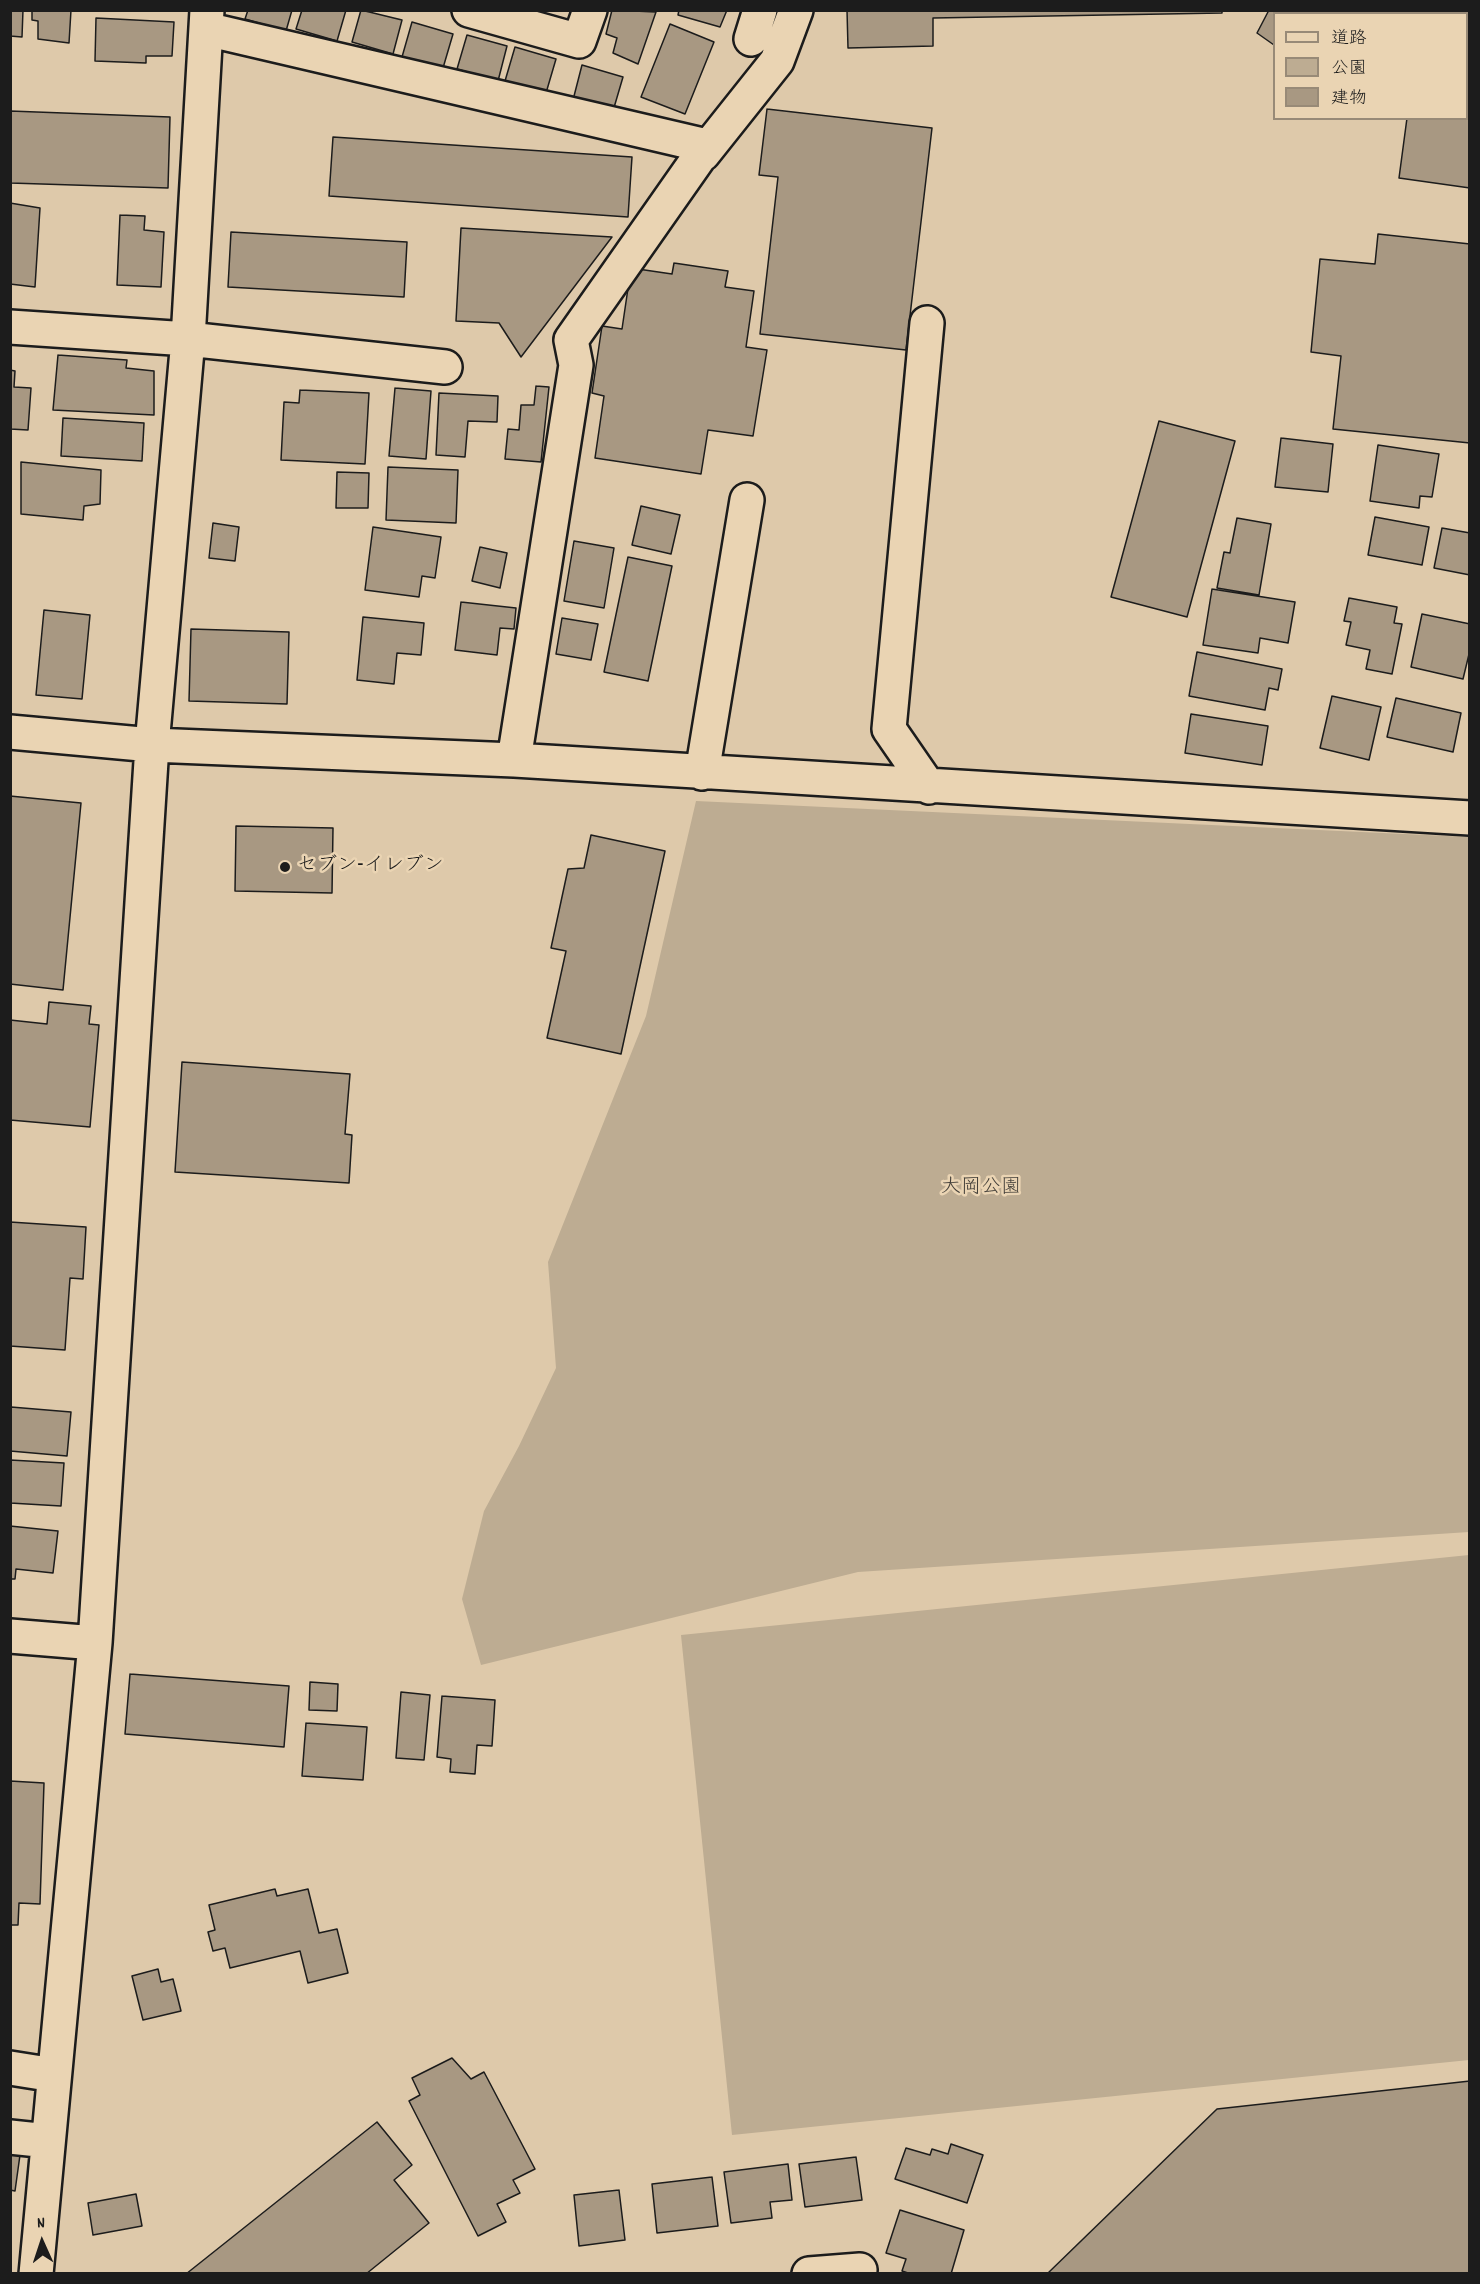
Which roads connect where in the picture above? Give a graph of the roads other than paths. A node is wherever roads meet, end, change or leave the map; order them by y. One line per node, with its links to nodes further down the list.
1 (469, 10): 2 (street)
2 (590, 10)
3 (796, 10): 5 (street)
4 (207, 20): 5 (street); 8 (street)
5 (703, 154): 13 (street)
6 (927, 323): 15 (street)
7 (10, 327): 8 (street)
8 (188, 339): 9 (street); 12 (street)
9 (445, 367)
10 (747, 500): 14 (street)
11 (10, 732): 12 (street)
12 (152, 745): 13 (street); 18 (street)
13 (514, 760): 14 (street)
14 (702, 773): 15 (street)
15 (929, 787): 16 (street)
16 (1470, 818)
17 (10, 1636): 18 (street)
18 (95, 1642): 20 (street)
19 (10, 2068): 20 (street)
20 (54, 2075): 22 (street)
21 (10, 2137): 22 (street)
22 (48, 2141): 23 (street)
23 (36, 2274)
24 (809, 2274): 25 (street)
25 (859, 2274)

